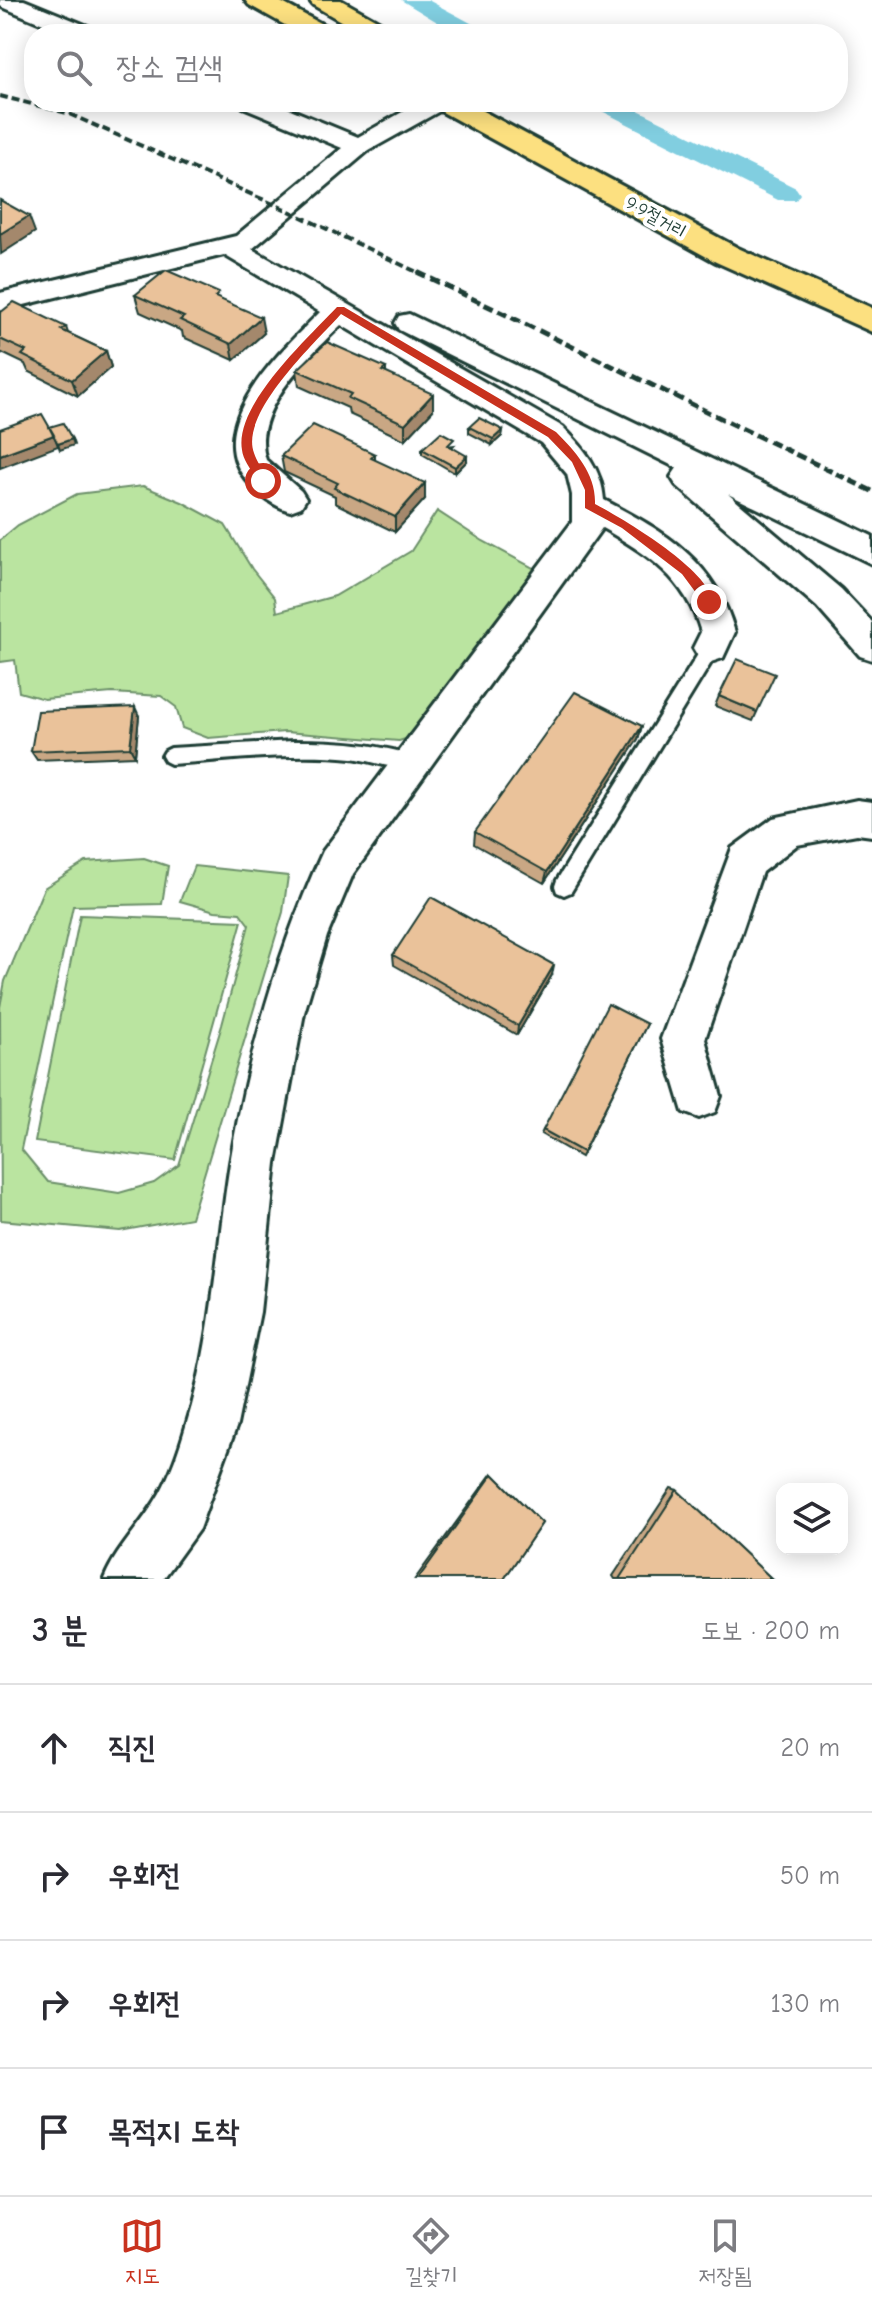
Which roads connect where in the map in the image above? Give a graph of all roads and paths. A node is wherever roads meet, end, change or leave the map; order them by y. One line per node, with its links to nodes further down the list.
1 (5, 0): 4 (street)
2 (258, 0): 5 (highway)
3 (322, 0): 6 (highway)
4 (63, 24)
5 (302, 24)
6 (364, 24)
7 (276, 112): 11 (street)
8 (420, 112): 11 (street)
9 (463, 112): 18 (highway, 9·9절거리)
10 (522, 112): 12 (highway, 9·9절거리)
11 (359, 146): 14 (street)
12 (642, 177)
13 (739, 229): 15 (highway)
14 (238, 245): 16 (street); 17 (street); 19 (street)
15 (872, 292)
16 (0, 302)
17 (340, 309): 20 (street); 21 (street)
18 (872, 321)
19 (646, 441): 22 (street); 23 (street)
20 (290, 499)
21 (589, 506): 24 (street); 26 (street)
22 (872, 551)
23 (872, 646)
24 (711, 648): 28 (lane)
25 (171, 756): 26 (lane)
26 (413, 763): 30 (street)
27 (872, 819): 29 (street)
28 (564, 886)
29 (699, 1096)
30 (131, 1579)

